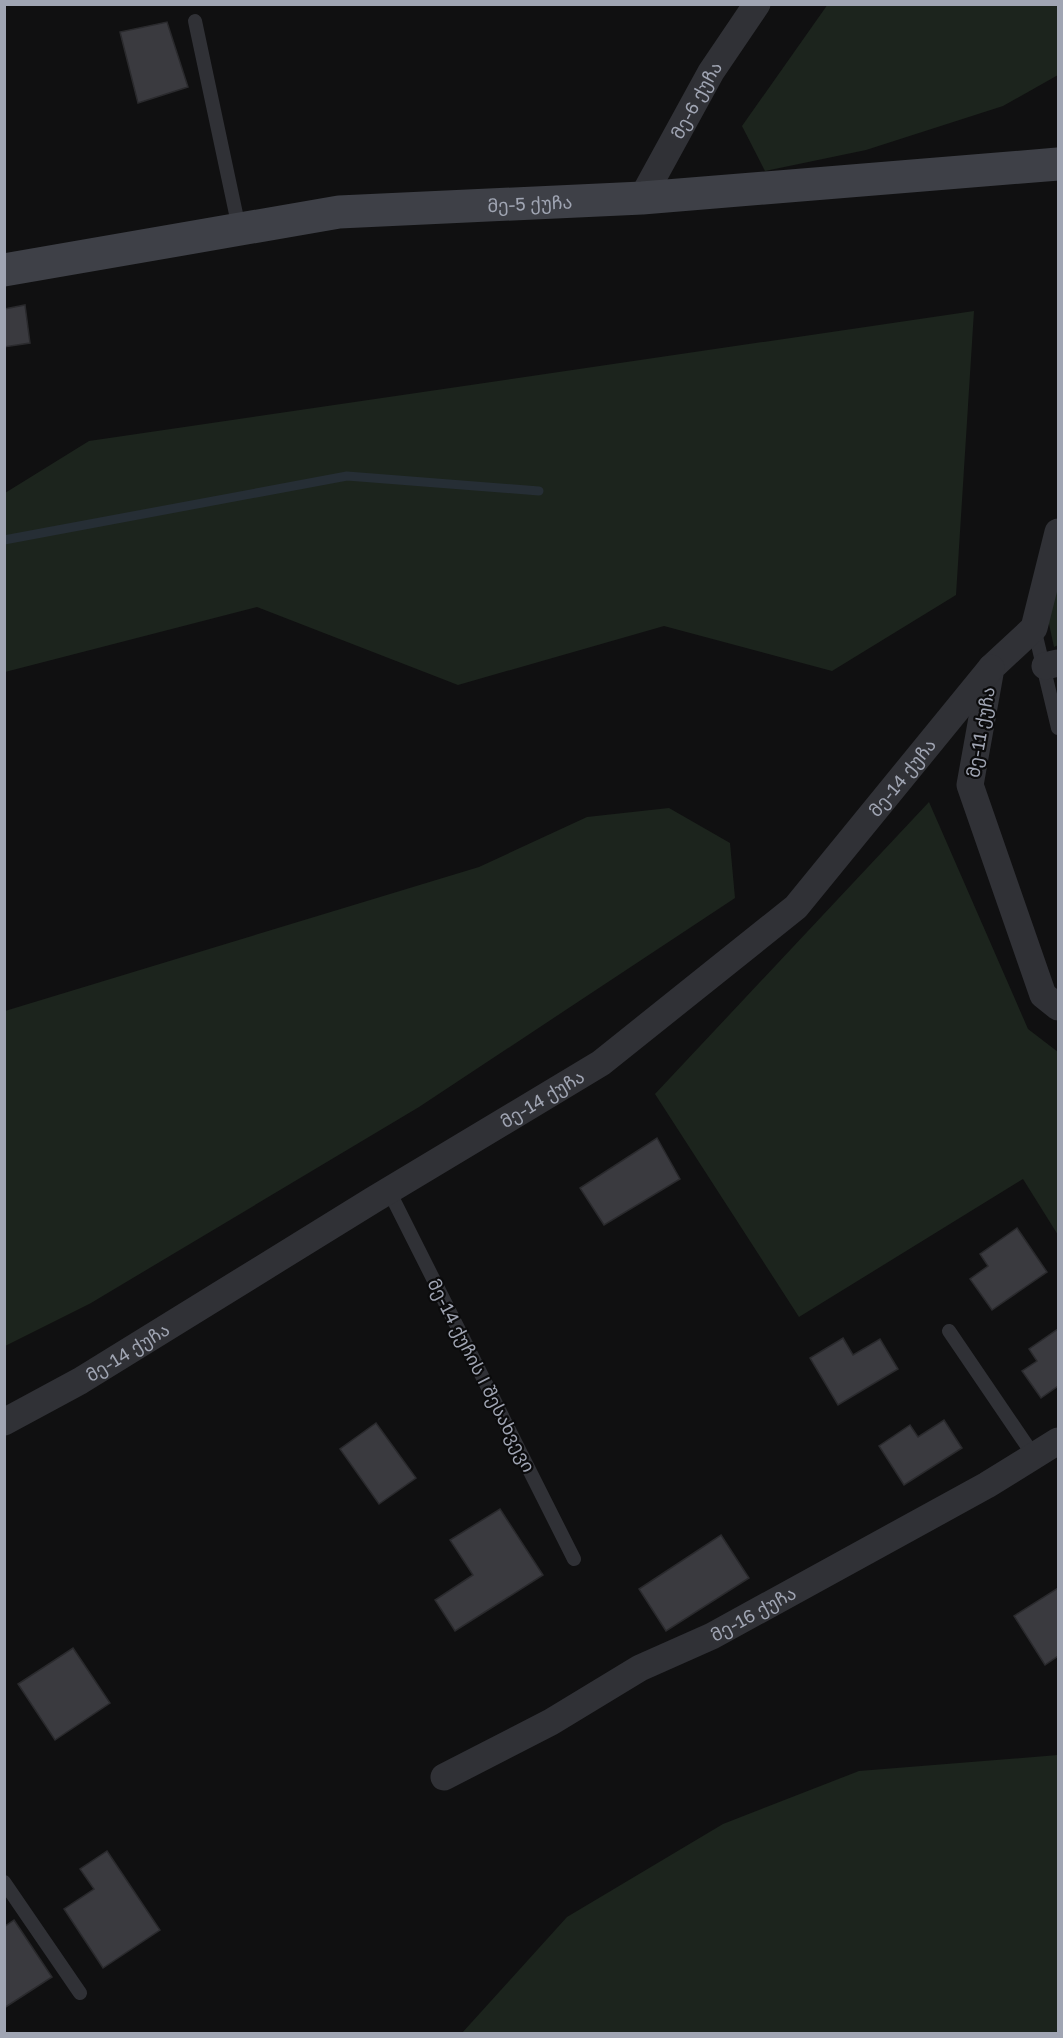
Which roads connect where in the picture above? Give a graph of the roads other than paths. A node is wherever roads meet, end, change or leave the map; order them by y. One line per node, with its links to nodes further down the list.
1 (758, 4): 4 (street, მე-6 ქუჩა)
2 (195, 21): 5 (lane)
3 (1059, 164): 4 (street, მე-5 ქუჩა)
4 (642, 198): 5 (street, მე-5 ქუჩა)
5 (239, 228): 6 (street, მე-5 ქუჩა)
6 (4, 270)
7 (1059, 532): 8 (street)
8 (1034, 628): 9 (lane); 10 (street, მე-11 ქუჩა)
9 (1052, 664): 11 (lane)
10 (992, 668): 12 (street, მე-11 ქუჩა); 13 (street, მე-14 ქუჩა)
11 (1059, 728)
12 (1059, 1007)
13 (389, 1191): 15 (street, მე-14 ქუჩა); 18 (lane, მე-14 ქუჩის I შესახვევი)
14 (949, 1331): 17 (lane)
15 (4, 1422)
16 (1059, 1441): 17 (street, მე-16 ქუჩა)
17 (1034, 1456): 19 (street, მე-16 ქუჩა)
18 (574, 1559)
19 (444, 1777)
20 (4, 1882): 21 (lane)
21 (80, 1993)

